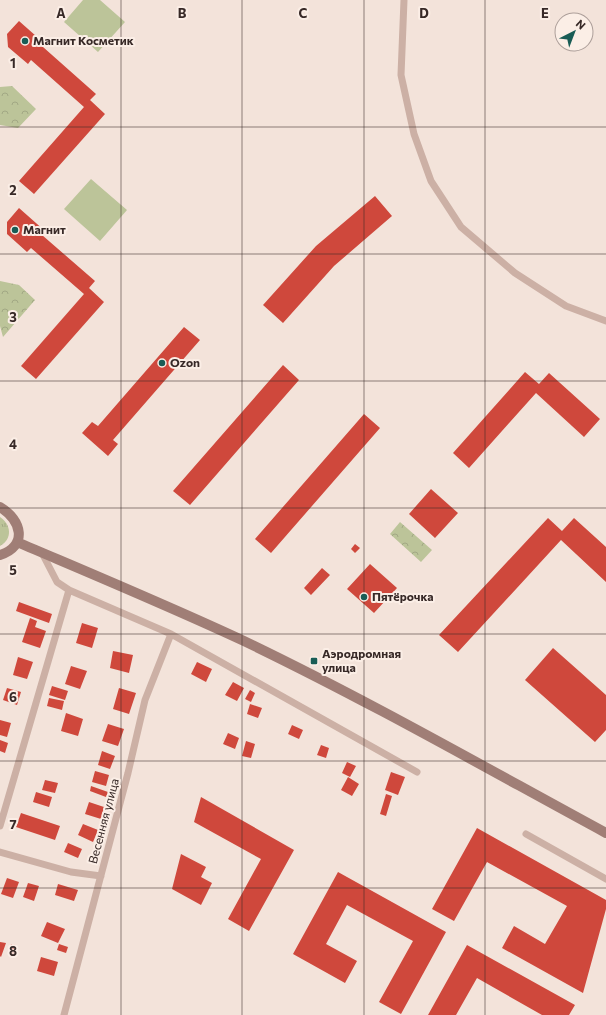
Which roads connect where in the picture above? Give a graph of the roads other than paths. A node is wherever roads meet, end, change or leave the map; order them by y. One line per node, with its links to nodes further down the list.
1 (404, 0): 2 (street)
2 (606, 321)
3 (0, 507): 4 (street)
4 (16, 542): 5 (street); 6 (street)
5 (42, 553): 7 (street); 11 (street)
6 (0, 555)
7 (69, 590): 8 (street); 10 (street)
8 (171, 634): 9 (street); 14 (street, Весенняя улица)
9 (417, 772)
10 (0, 826)
11 (606, 833)
12 (526, 834): 15 (street)
13 (0, 852): 14 (street)
14 (101, 876): 16 (street, Весенняя улица)
15 (606, 879)
16 (64, 1015)

